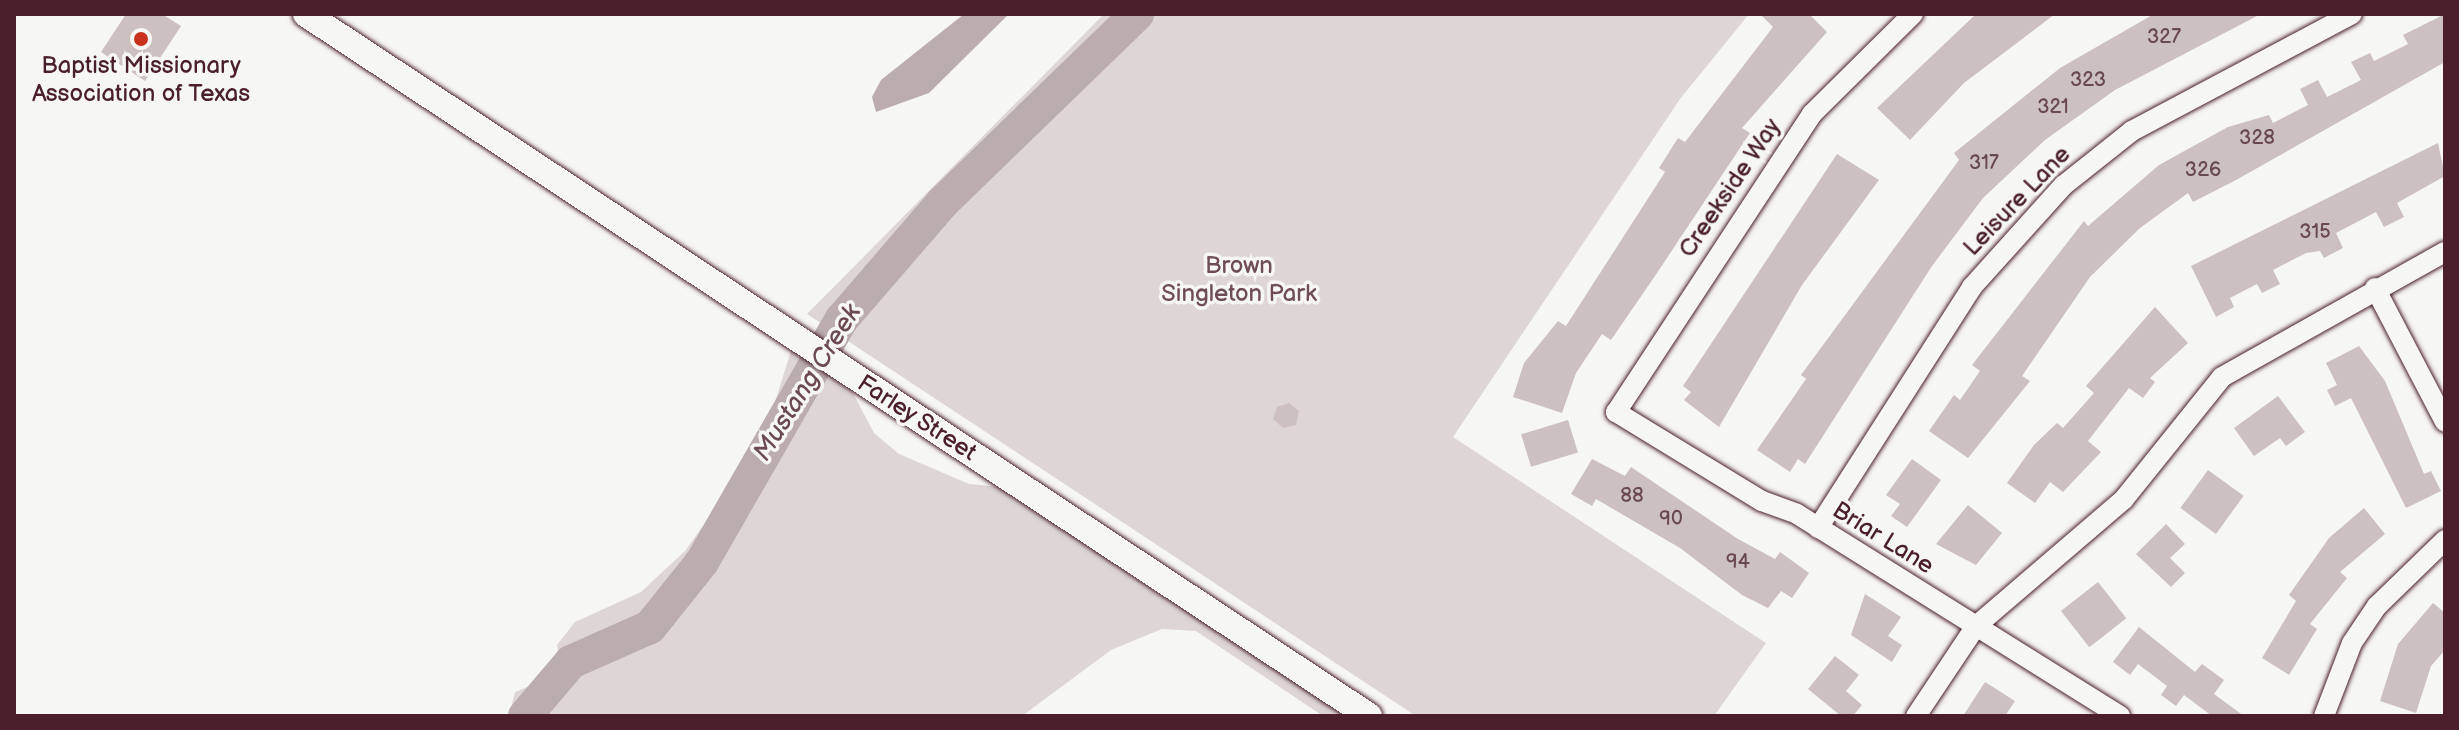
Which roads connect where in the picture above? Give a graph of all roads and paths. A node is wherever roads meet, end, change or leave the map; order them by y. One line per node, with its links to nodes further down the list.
1 (306, 14): 11 (street, Farley Street)
2 (1913, 14): 6 (street, Creekside Way)
3 (2352, 14): 8 (street, Leisure Lane)
4 (2445, 252): 5 (street)
5 (2375, 288): 7 (street); 10 (street)
6 (1616, 412): 8 (street, Briar Lane)
7 (2445, 422)
8 (1818, 528): 10 (street, Briar Lane)
9 (2445, 540): 14 (street)
10 (1976, 626): 12 (street); 13 (street, Briar Lane)
11 (1369, 716)
12 (1916, 716)
13 (2120, 716)
14 (2324, 716)

